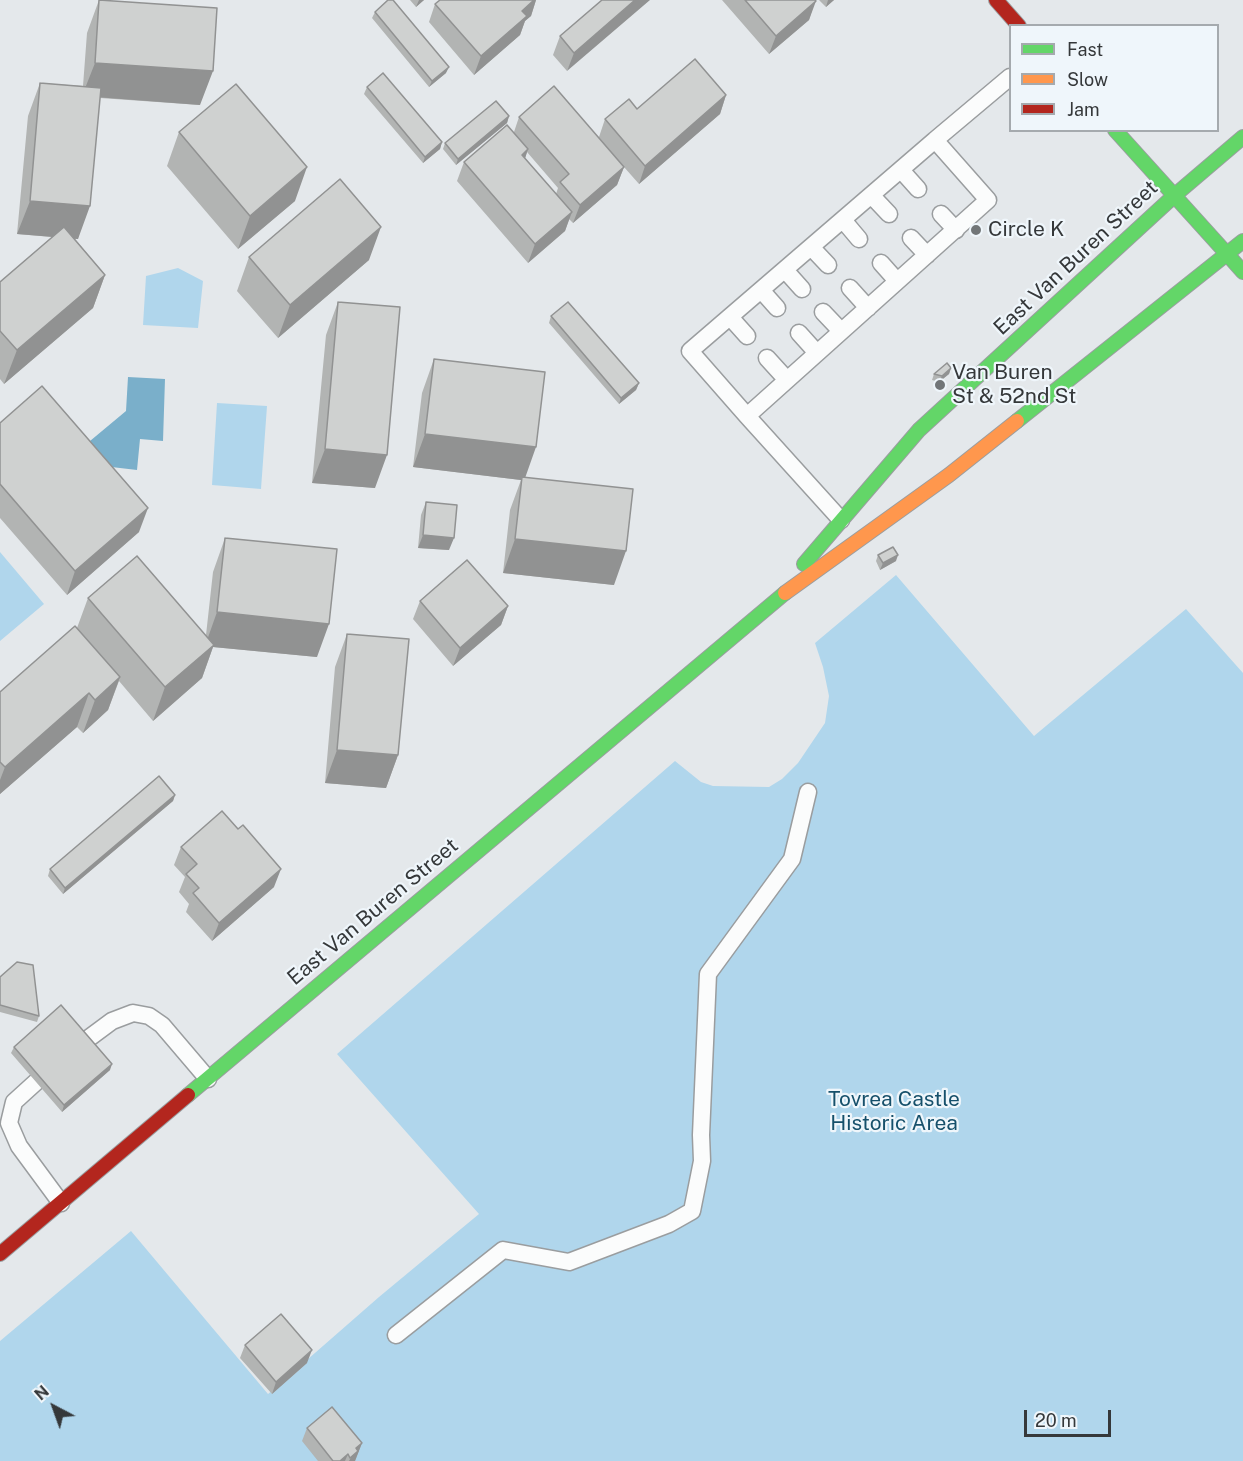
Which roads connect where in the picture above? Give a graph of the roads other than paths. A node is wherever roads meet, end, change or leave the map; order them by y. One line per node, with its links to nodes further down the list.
1 (996, 0): 2 (main road)
2 (1017, 24)
3 (1009, 79): 6 (lane)
4 (1117, 132): 9 (main road)
5 (1243, 137): 9 (main road, East Van Buren Street)
6 (935, 140): 7 (lane); 14 (lane)
7 (901, 170): 8 (lane); 10 (lane)
8 (918, 189)
9 (1175, 195): 19 (main road); 40 (main road, East Van Buren Street)
10 (872, 196): 11 (lane); 13 (lane)
11 (889, 214)
12 (941, 214): 14 (lane)
13 (843, 220): 16 (lane); 18 (lane)
14 (956, 230): 20 (lane)
15 (911, 238): 20 (lane)
16 (859, 239)
17 (1243, 241): 19 (main road, East Van Buren Street)
18 (811, 247): 22 (lane); 23 (lane)
19 (1227, 254): 24 (main road); 41 (main road, East Van Buren Street)
20 (927, 255): 25 (lane)
21 (881, 262): 25 (lane)
22 (828, 265)
23 (785, 270): 27 (lane); 28 (lane)
24 (1243, 272)
25 (897, 281): 30 (lane)
26 (850, 288): 30 (lane)
27 (802, 289)
28 (761, 290): 29 (lane); 32 (lane)
29 (777, 308)
30 (868, 308): 33 (lane)
31 (823, 312): 33 (lane)
32 (730, 317): 35 (lane); 39 (lane)
33 (841, 332): 36 (lane)
34 (799, 333): 36 (lane)
35 (747, 336)
36 (817, 353): 38 (lane)
37 (767, 358): 38 (lane)
38 (787, 380): 39 (lane)
39 (747, 416): 40 (lane)
40 (841, 520): 41 (main road, East Van Buren Street)
41 (772, 602): 44 (main road, East Van Buren Street)
42 (808, 792): 48 (lane)
43 (85, 1041): 44 (lane)
44 (208, 1079): 46 (main road, East Van Buren Street)
45 (36, 1082): 46 (lane)
46 (60, 1203): 47 (main road, East Van Buren Street)
47 (0, 1254)
48 (396, 1335)

